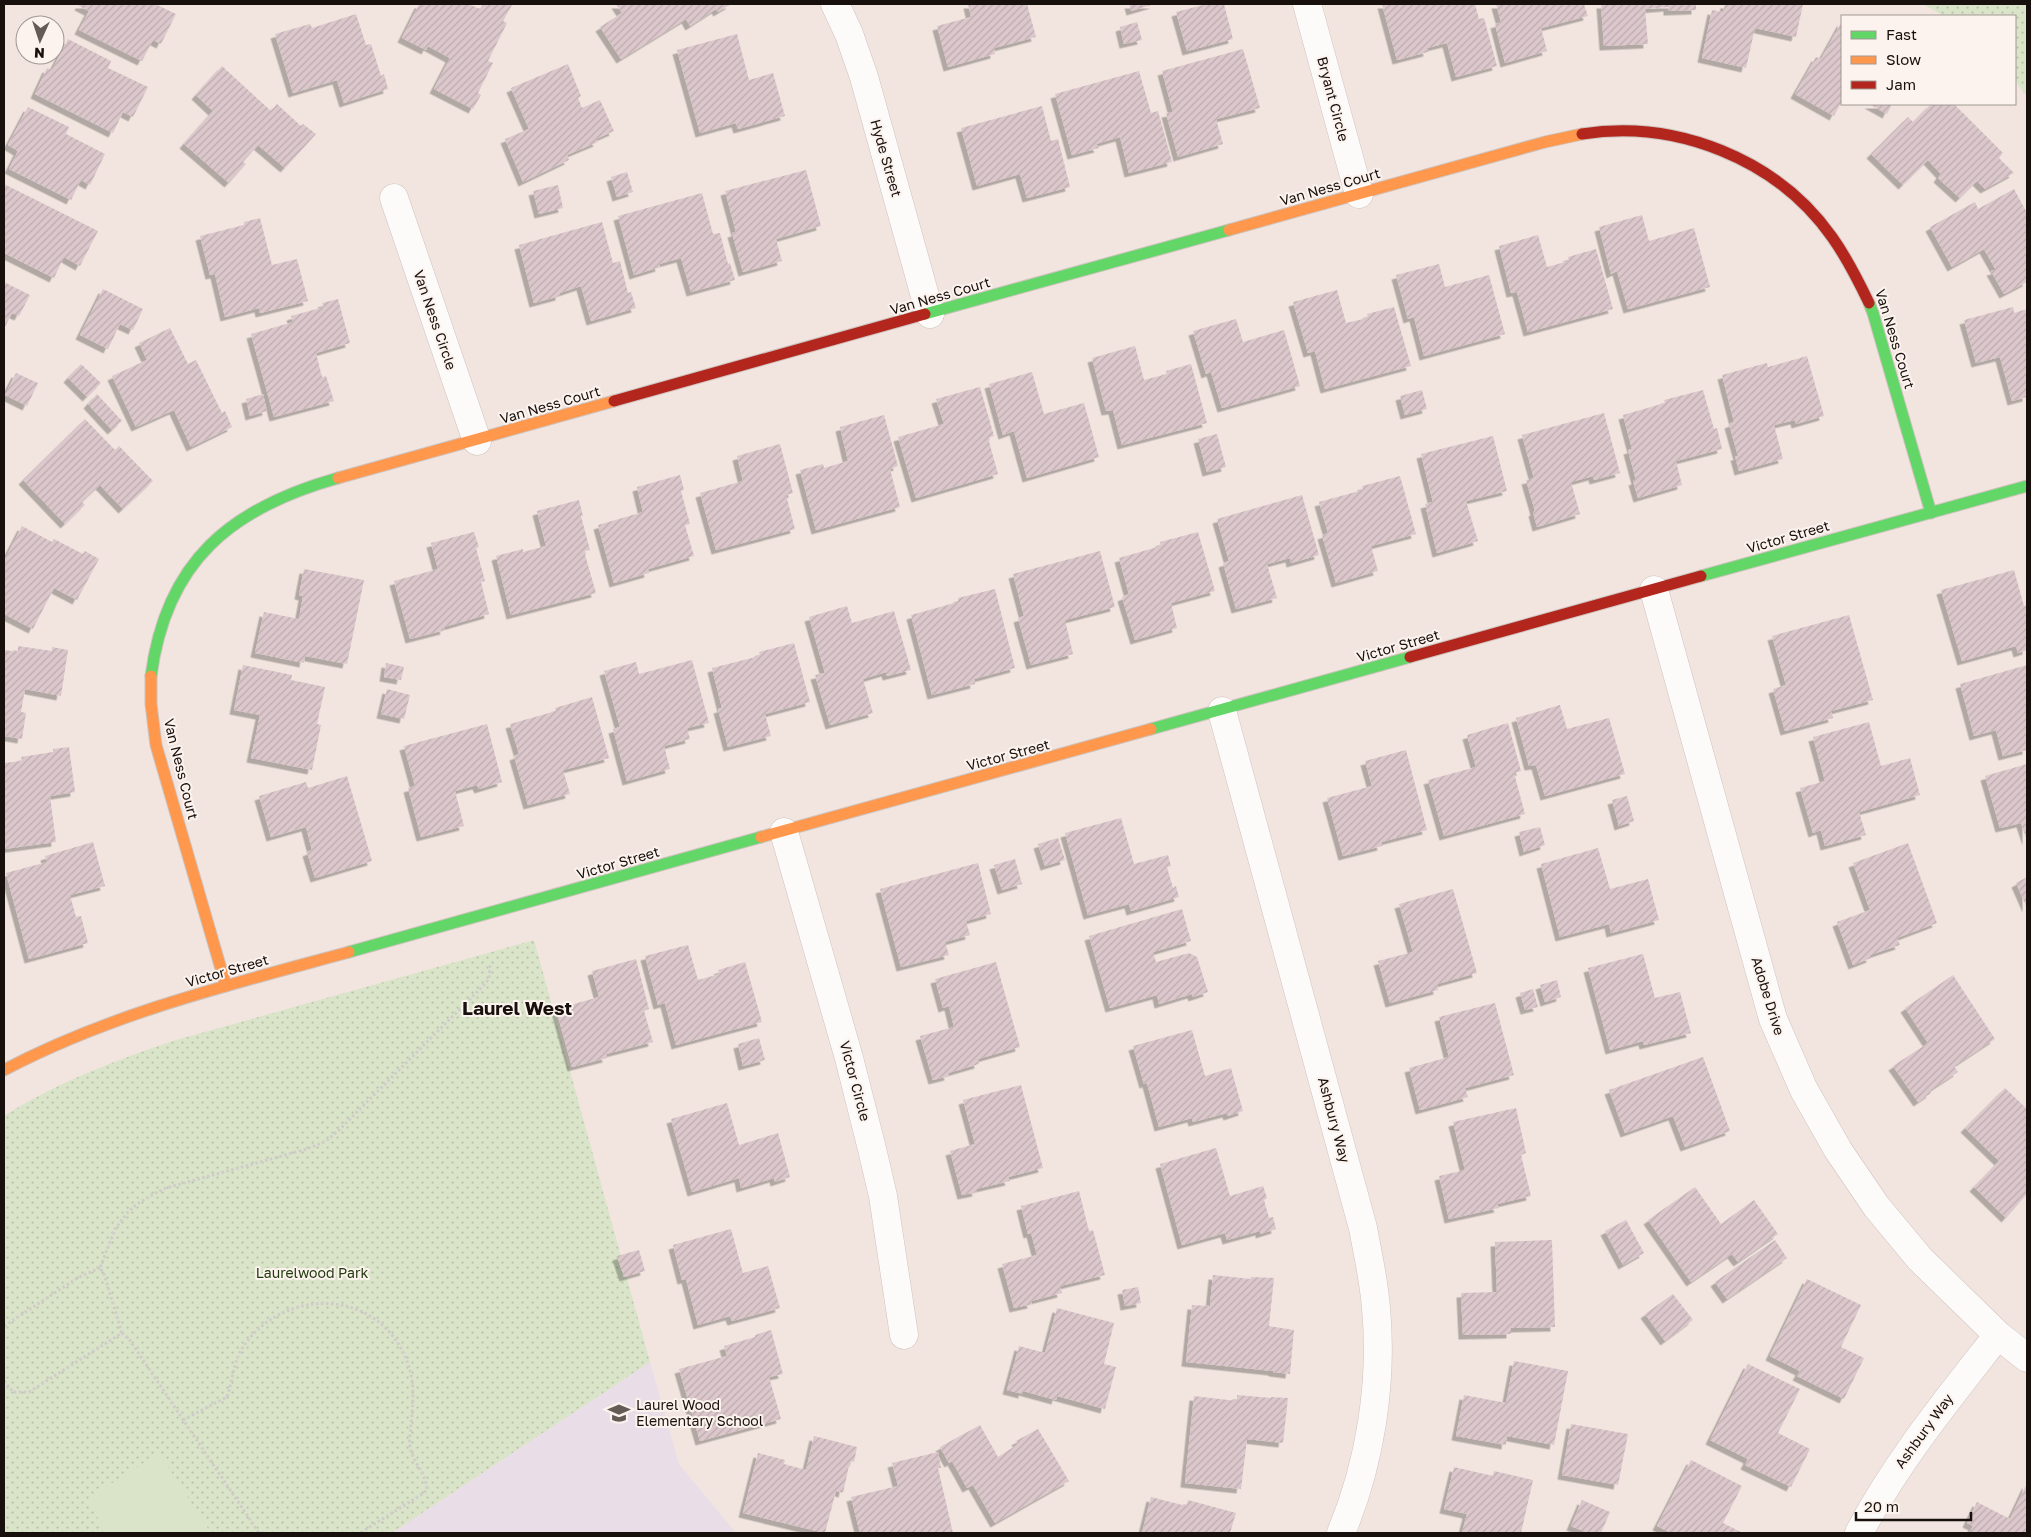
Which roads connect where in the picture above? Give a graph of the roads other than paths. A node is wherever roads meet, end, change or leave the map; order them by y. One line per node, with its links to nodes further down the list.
1 (835, 4): 5 (street, Hyde Street)
2 (1307, 4): 3 (street, Bryant Circle)
3 (1358, 194): 5 (street, Van Ness Court); 8 (street, Van Ness Court)
4 (394, 198): 6 (street, Van Ness Circle)
5 (930, 314): 6 (street, Van Ness Court)
6 (476, 441): 12 (street, Van Ness Court)
7 (2027, 486): 8 (street, Victor Street)
8 (1931, 513): 9 (street, Victor Street)
9 (1654, 590): 10 (street, Victor Street); 15 (street, Adobe Drive)
10 (1222, 711): 11 (street, Victor Street); 17 (street, Ashbury Way)
11 (784, 832): 12 (street, Victor Street); 14 (street, Victor Circle)
12 (226, 986): 13 (street, Victor Street)
13 (4, 1070)
14 (904, 1335)
15 (1998, 1335): 16 (street, Adobe Drive); 18 (street, Ashbury Way)
16 (2027, 1358)
17 (1342, 1533)
18 (1859, 1533)

